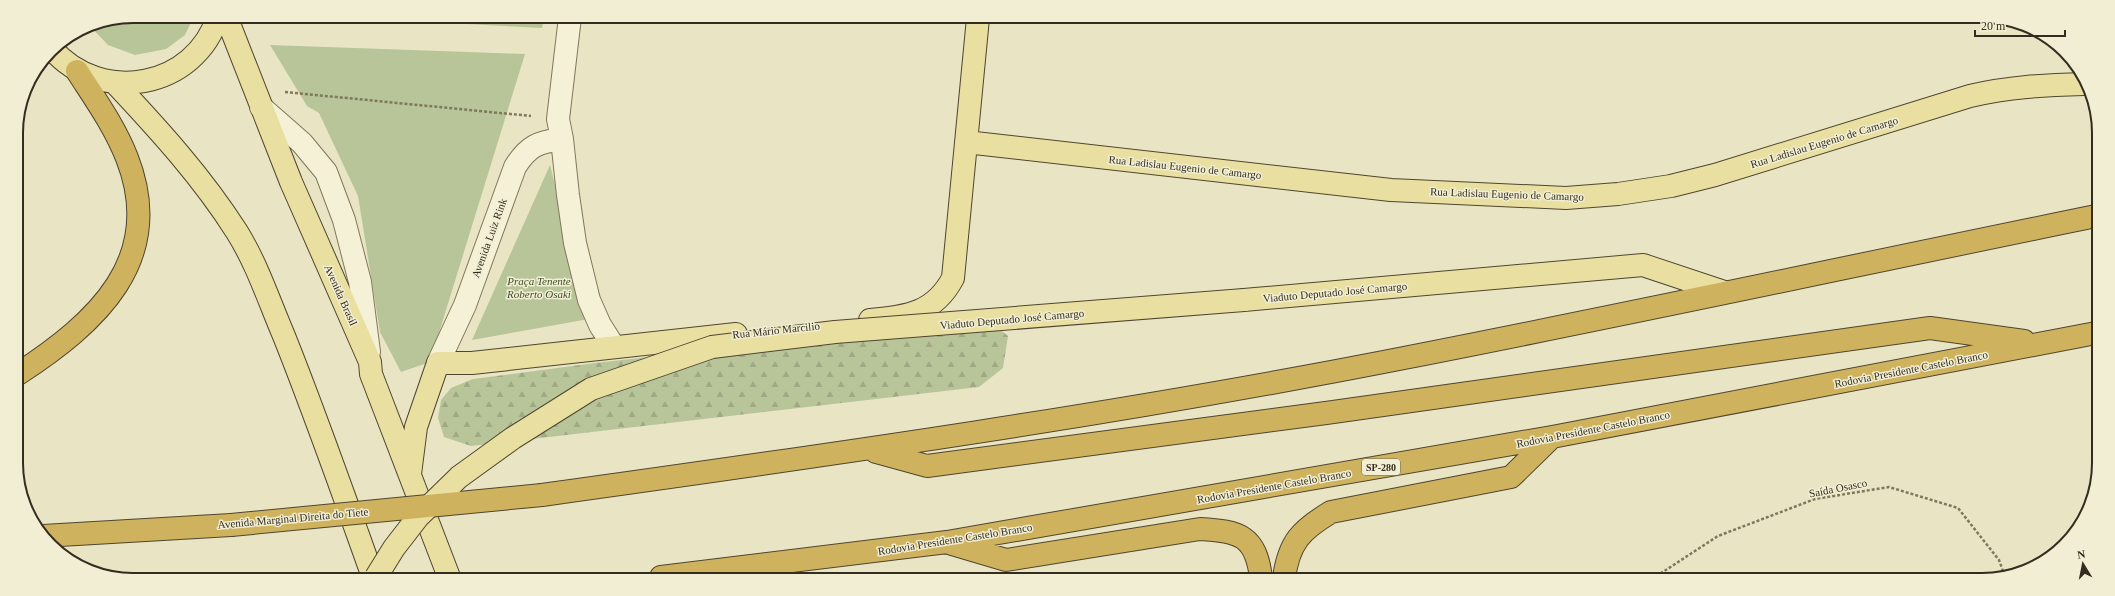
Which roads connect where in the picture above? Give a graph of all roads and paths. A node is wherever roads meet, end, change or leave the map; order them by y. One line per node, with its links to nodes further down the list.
1 (215, 23): 7 (main road)
2 (229, 23): 9 (main road, Avenida Brasil)
3 (569, 23): 10 (street)
4 (978, 23): 11 (main road, Rua Mário Marcilio)
5 (56, 54): 6 (main road)
6 (77, 71): 7 (main road); 19 (highway)
7 (115, 83): 26 (main road)
8 (2081, 84): 11 (main road, Rua Ladislau Eugenio de Camargo)
9 (257, 98): 10 (path); 17 (main road, Avenida Brasil); 17 (street)
10 (560, 129): 16 (street); 18 (street, Avenida Luiz Rink)
11 (966, 142): 16 (main road, Rua Mário Marcilio)
12 (2092, 217): 13 (highway, Avenida Marginal Direita do Tiete)
13 (1724, 292): 21 (highway, Avenida Marginal Direita do Tiete); 27 (main road, Viaduto Deputado José Camargo, bridge)
14 (2092, 334): 15 (highway, Rodovia Presidente Castelo Branco / SP-280)
15 (2043, 344): 20 (highway, Rodovia Presidente Castelo Branco / SP-280); 21 (highway)
16 (614, 347): 18 (main road, Rua Mário Marcilio)
17 (370, 362): 22 (main road, Avenida Brasil)
18 (438, 363): 22 (main road)
19 (23, 371)
20 (1552, 438): 24 (highway, Rodovia Presidente Castelo Branco / SP-280); 31 (highway)
21 (868, 450): 23 (highway, Avenida Marginal Direita do Tiete, bridge)
22 (410, 474): 28 (main road, Avenida Brasil)
23 (50, 536)
24 (947, 542): 29 (highway, Rodovia Presidente Castelo Branco / SP-280); 30 (highway)
25 (2003, 571): 32 (path, Saída Osasco)
26 (374, 573)
27 (378, 573)
28 (447, 573)
29 (694, 573)
30 (1260, 573)
31 (1285, 573)
32 (1661, 573)

